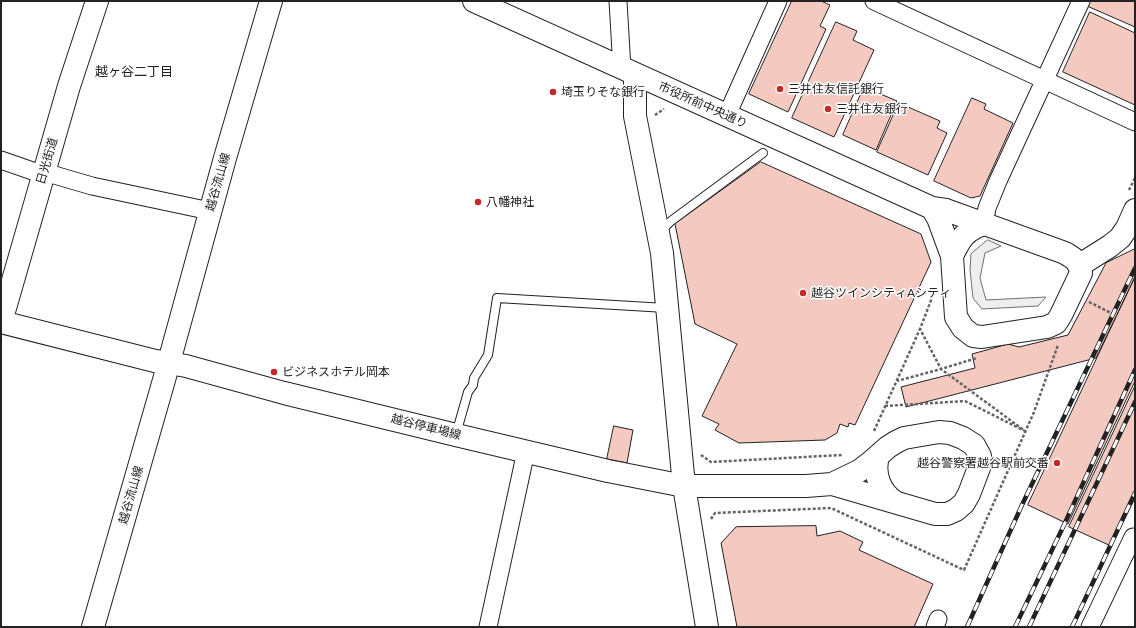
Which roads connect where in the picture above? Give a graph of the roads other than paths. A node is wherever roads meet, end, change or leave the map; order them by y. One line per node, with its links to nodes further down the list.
1 (97, 1): 14 (street, 日光街道)
2 (271, 1): 17 (street, 越谷流山線)
3 (474, 1): 8 (street, 市役所前中央通り)
4 (618, 1): 8 (street)
5 (778, 1): 10 (street)
6 (874, 1): 9 (street)
7 (1081, 1): 9 (street)
8 (629, 71): 10 (street, 市役所前中央通り); 19 (street)
9 (1044, 80): 11 (street); 18 (street)
10 (727, 115): 16 (street, 市役所前中央通り)
11 (1135, 122)
12 (763, 153): 19 (lane)
13 (1, 160): 14 (street)
14 (44, 174): 17 (street); 23 (street, 日光街道)
15 (1132, 201): 21 (street)
16 (932, 208): 18 (street, 市役所前中央通り); 20 (street)
17 (210, 211): 24 (street, 越谷流山線)
18 (984, 224): 20 (street); 21 (street)
19 (658, 234): 22 (street)
20 (952, 256): 21 (street)
21 (1080, 266)
22 (667, 308): 25 (lane); 29 (street)
23 (1, 322): 24 (street)
24 (169, 363): 25 (street, 越谷停車場線); 32 (street, 越谷流山線)
25 (456, 435): 26 (street, 越谷停車場線)
26 (526, 451): 29 (street, 越谷停車場線); 33 (street)
27 (878, 456): 28 (street); 30 (street); 30 (street)
28 (832, 484): 29 (street, 越谷停車場線); 30 (street)
29 (684, 486): 34 (street)
30 (895, 502)
31 (1135, 538): 35 (street)
32 (93, 627)
33 (488, 627)
34 (707, 627)
35 (1090, 627)

